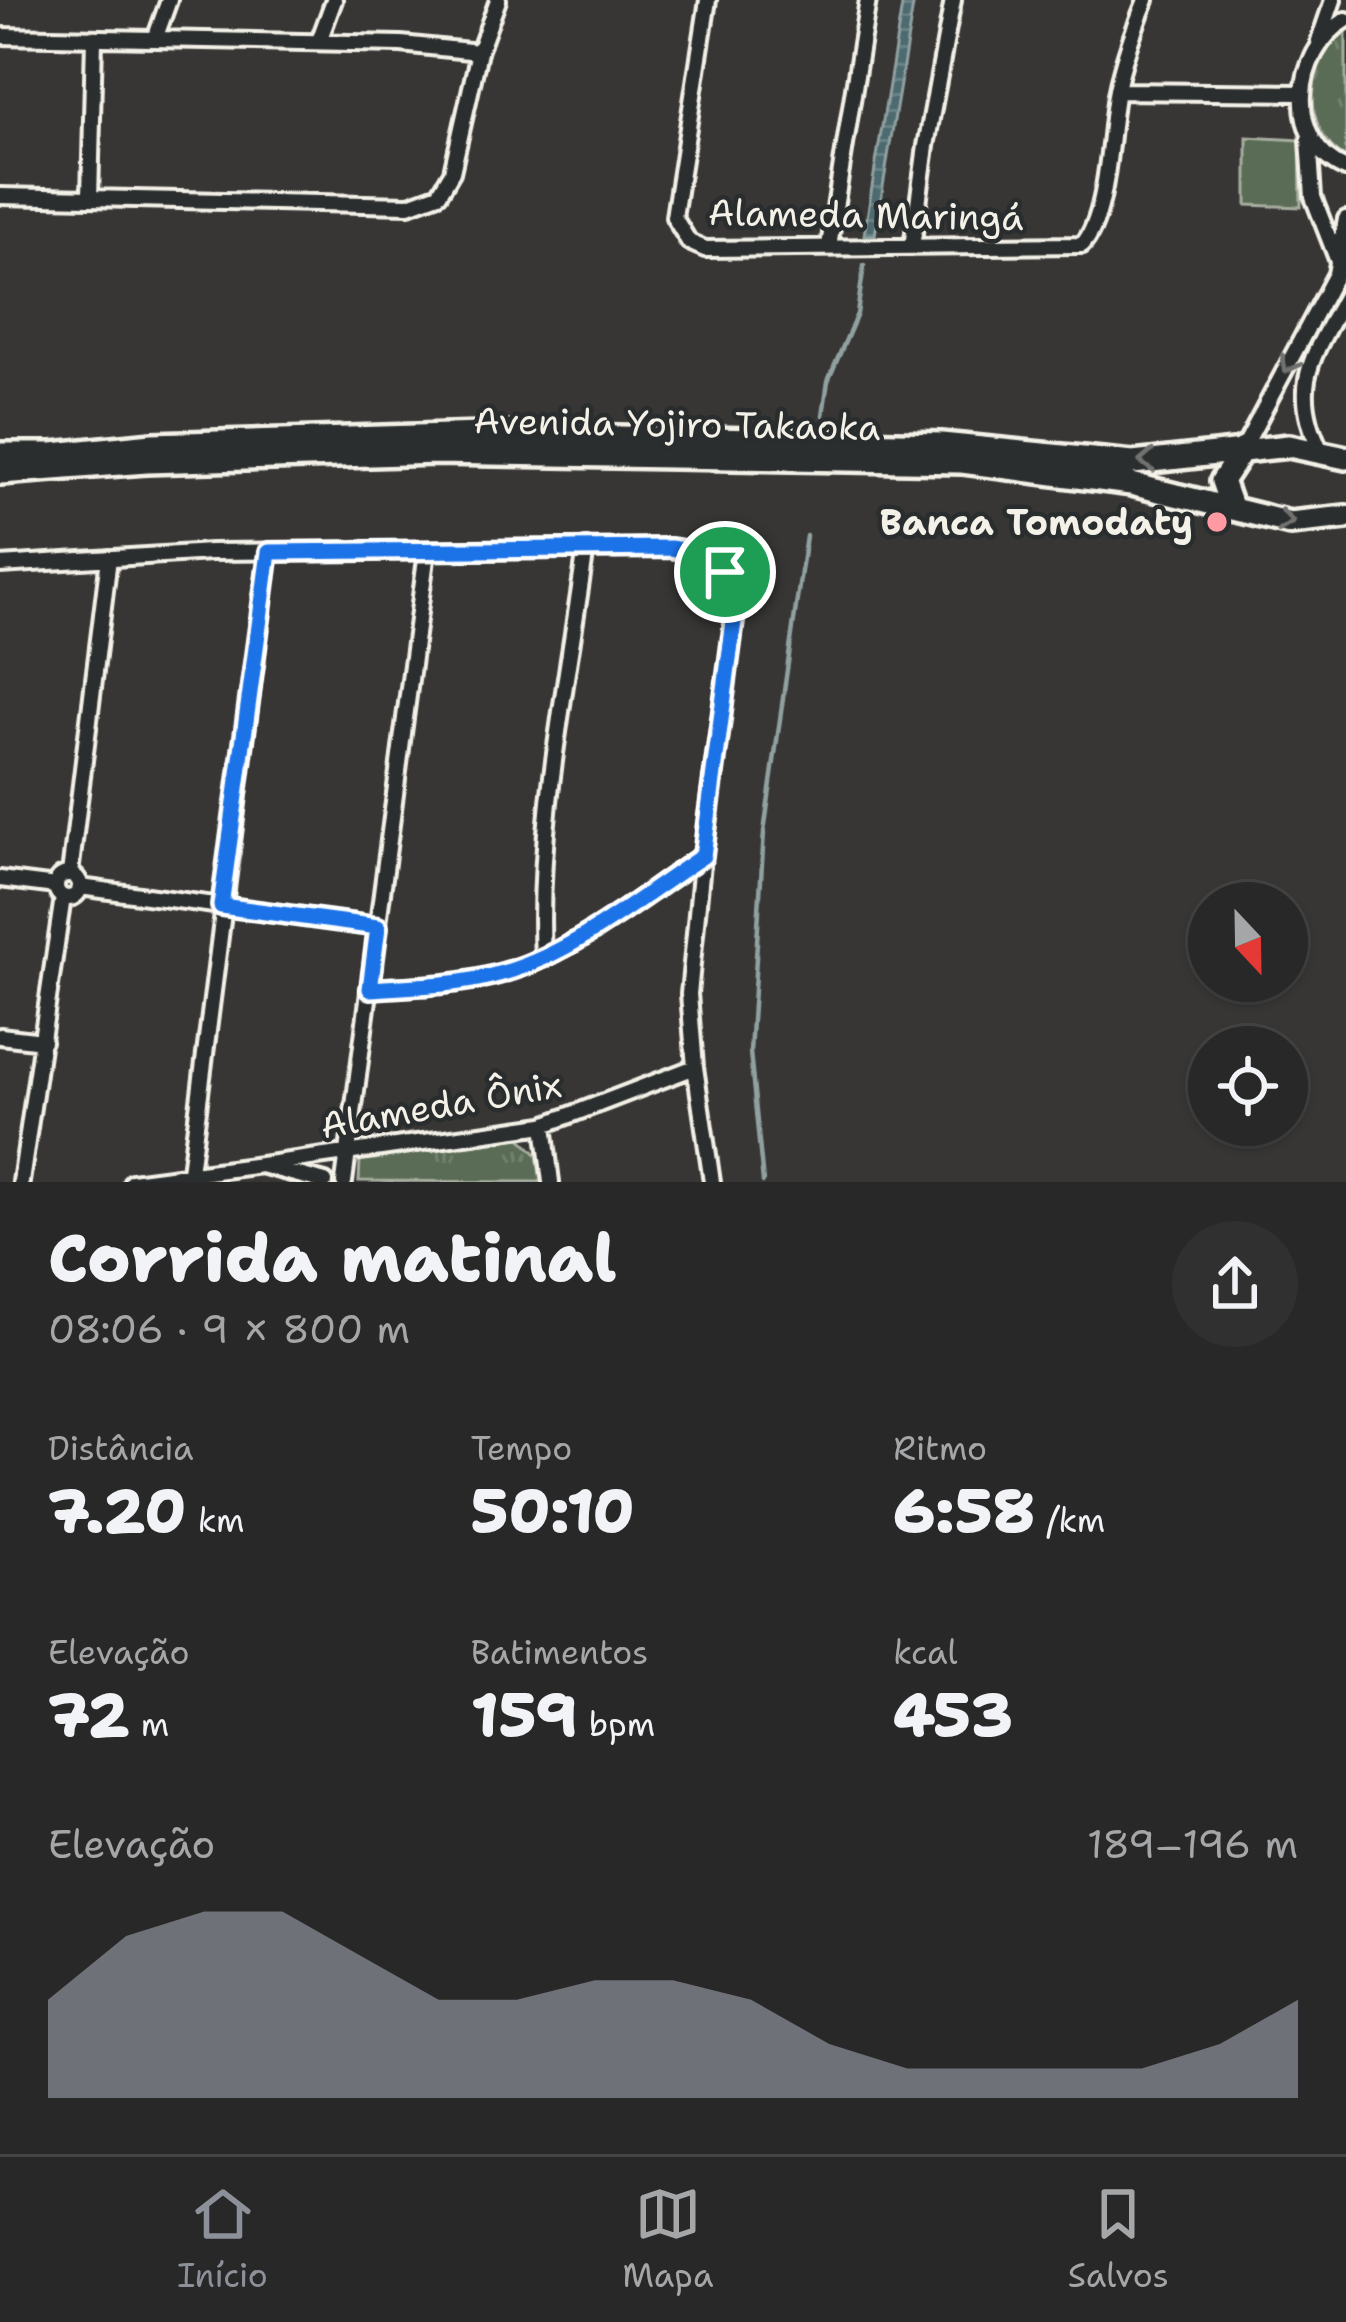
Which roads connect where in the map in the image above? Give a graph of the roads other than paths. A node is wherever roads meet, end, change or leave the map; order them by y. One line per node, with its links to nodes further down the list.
1 (169, 0): 11 (street)
2 (334, 0): 13 (street)
3 (498, 0): 14 (street)
4 (708, 0): 24 (street, Alameda Maringá)
5 (868, 0): 24 (street)
6 (953, 0): 25 (street)
7 (1146, 0): 16 (street)
8 (1333, 0): 15 (street)
9 (1346, 20): 15 (street)
10 (0, 36): 12 (street)
11 (155, 38): 12 (street); 13 (street)
12 (94, 39): 21 (street)
13 (319, 41): 14 (street)
14 (479, 52): 21 (street)
15 (1315, 53): 17 (street)
16 (1117, 91): 17 (street); 25 (street, Alameda Maringá)
17 (1303, 93): 18 (street)
18 (1309, 139): 19 (street); 26 (street)
19 (1346, 169)
20 (0, 196): 21 (street)
21 (90, 198)
22 (1346, 219): 23 (street)
23 (1345, 237): 26 (street)
24 (829, 246): 25 (street, Alameda Maringá)
25 (912, 247)
26 (1339, 264): 28 (street, one-way to 28)
27 (1346, 295): 29 (street)
28 (1243, 449): 29 (main road, Avenida Yojiro Takaoka); 30 (main road, Avenida Yojiro Takaoka, one-way to 30); 33 (main road)
29 (1321, 451): 31 (main road, Avenida Yojiro Takaoka)
30 (0, 454)
31 (1346, 458)
32 (0, 473): 33 (main road, Avenida Yojiro Takaoka)
33 (1232, 509): 34 (main road, Avenida Yojiro Takaoka, one-way to 34)
34 (1346, 517)
35 (586, 547): 36 (street); 40 (street); 46 (street)
36 (428, 551): 37 (street); 45 (street)
37 (269, 552): 38 (street); 44 (street)
38 (110, 558): 39 (street); 42 (street)
39 (0, 565)
40 (703, 856): 46 (street); 50 (street)
41 (0, 879): 43 (street)
42 (75, 881): 43 (street); 44 (street)
43 (59, 891): 49 (street)
44 (221, 906): 45 (street); 54 (street)
45 (378, 927): 47 (street)
46 (543, 957): 47 (street)
47 (370, 989): 52 (street)
48 (0, 1036): 49 (street)
49 (43, 1040): 56 (street)
50 (694, 1067): 51 (street, Alameda Ônix); 60 (street)
51 (544, 1125): 52 (street, Alameda Ônix); 59 (street)
52 (348, 1152): 53 (street, Alameda Ônix); 58 (street)
53 (260, 1165): 54 (street, Alameda Ônix); 55 (street)
54 (190, 1172): 57 (street, Alameda Ônix)
55 (317, 1181)
56 (21, 1182)
57 (132, 1182)
58 (344, 1182)
59 (551, 1182)
60 (712, 1182)

